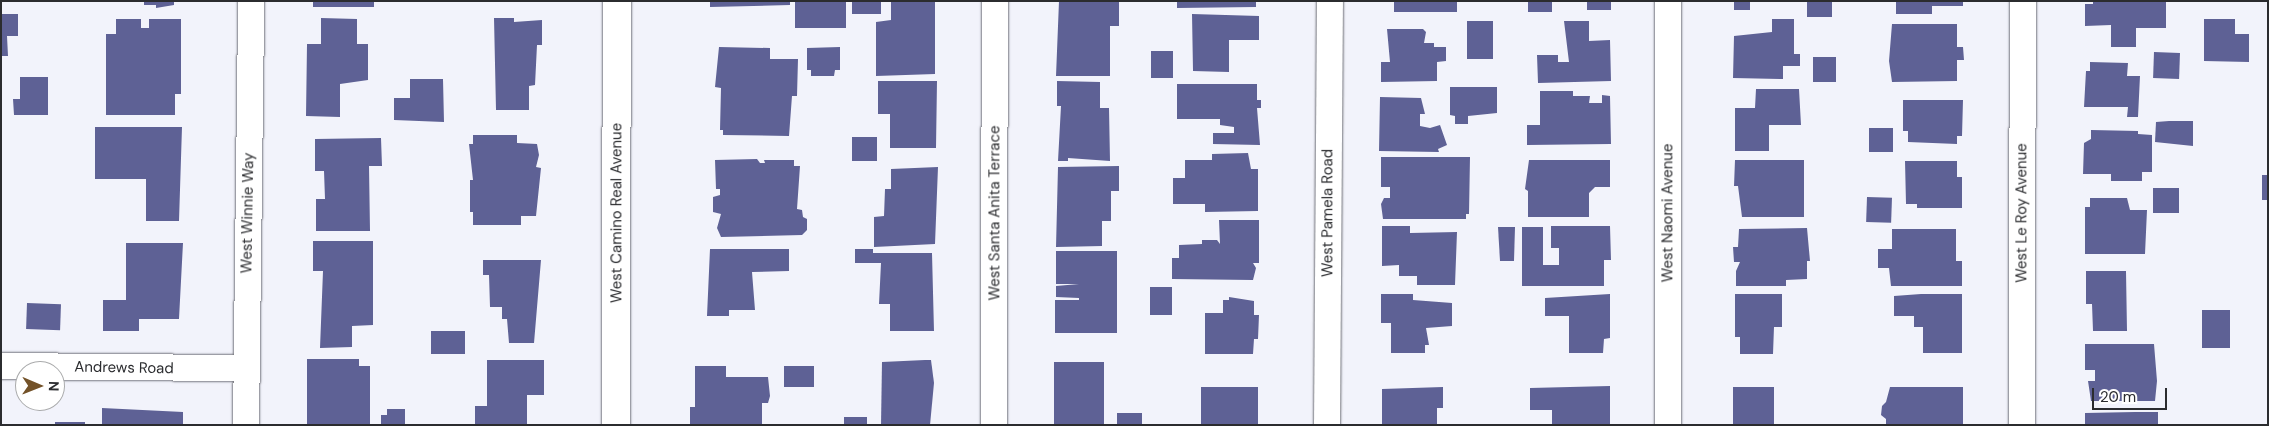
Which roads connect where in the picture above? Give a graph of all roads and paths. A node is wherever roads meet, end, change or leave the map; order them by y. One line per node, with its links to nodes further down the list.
1 (251, 1): 8 (street, West Winnie Way)
2 (617, 1): 10 (street, West Camino Real Avenue)
3 (995, 1): 11 (street, West Santa Anita Terrace)
4 (1330, 1): 12 (street, West Pamela Road)
5 (1668, 1): 13 (street, West Naomi Avenue)
6 (2022, 1): 14 (street, West Le Roy Avenue)
7 (1, 366): 8 (street, Andrews Road)
8 (246, 368): 9 (street, West Winnie Way)
9 (246, 425)
10 (616, 425)
11 (994, 425)
12 (1327, 425)
13 (1668, 425)
14 (2022, 425)

